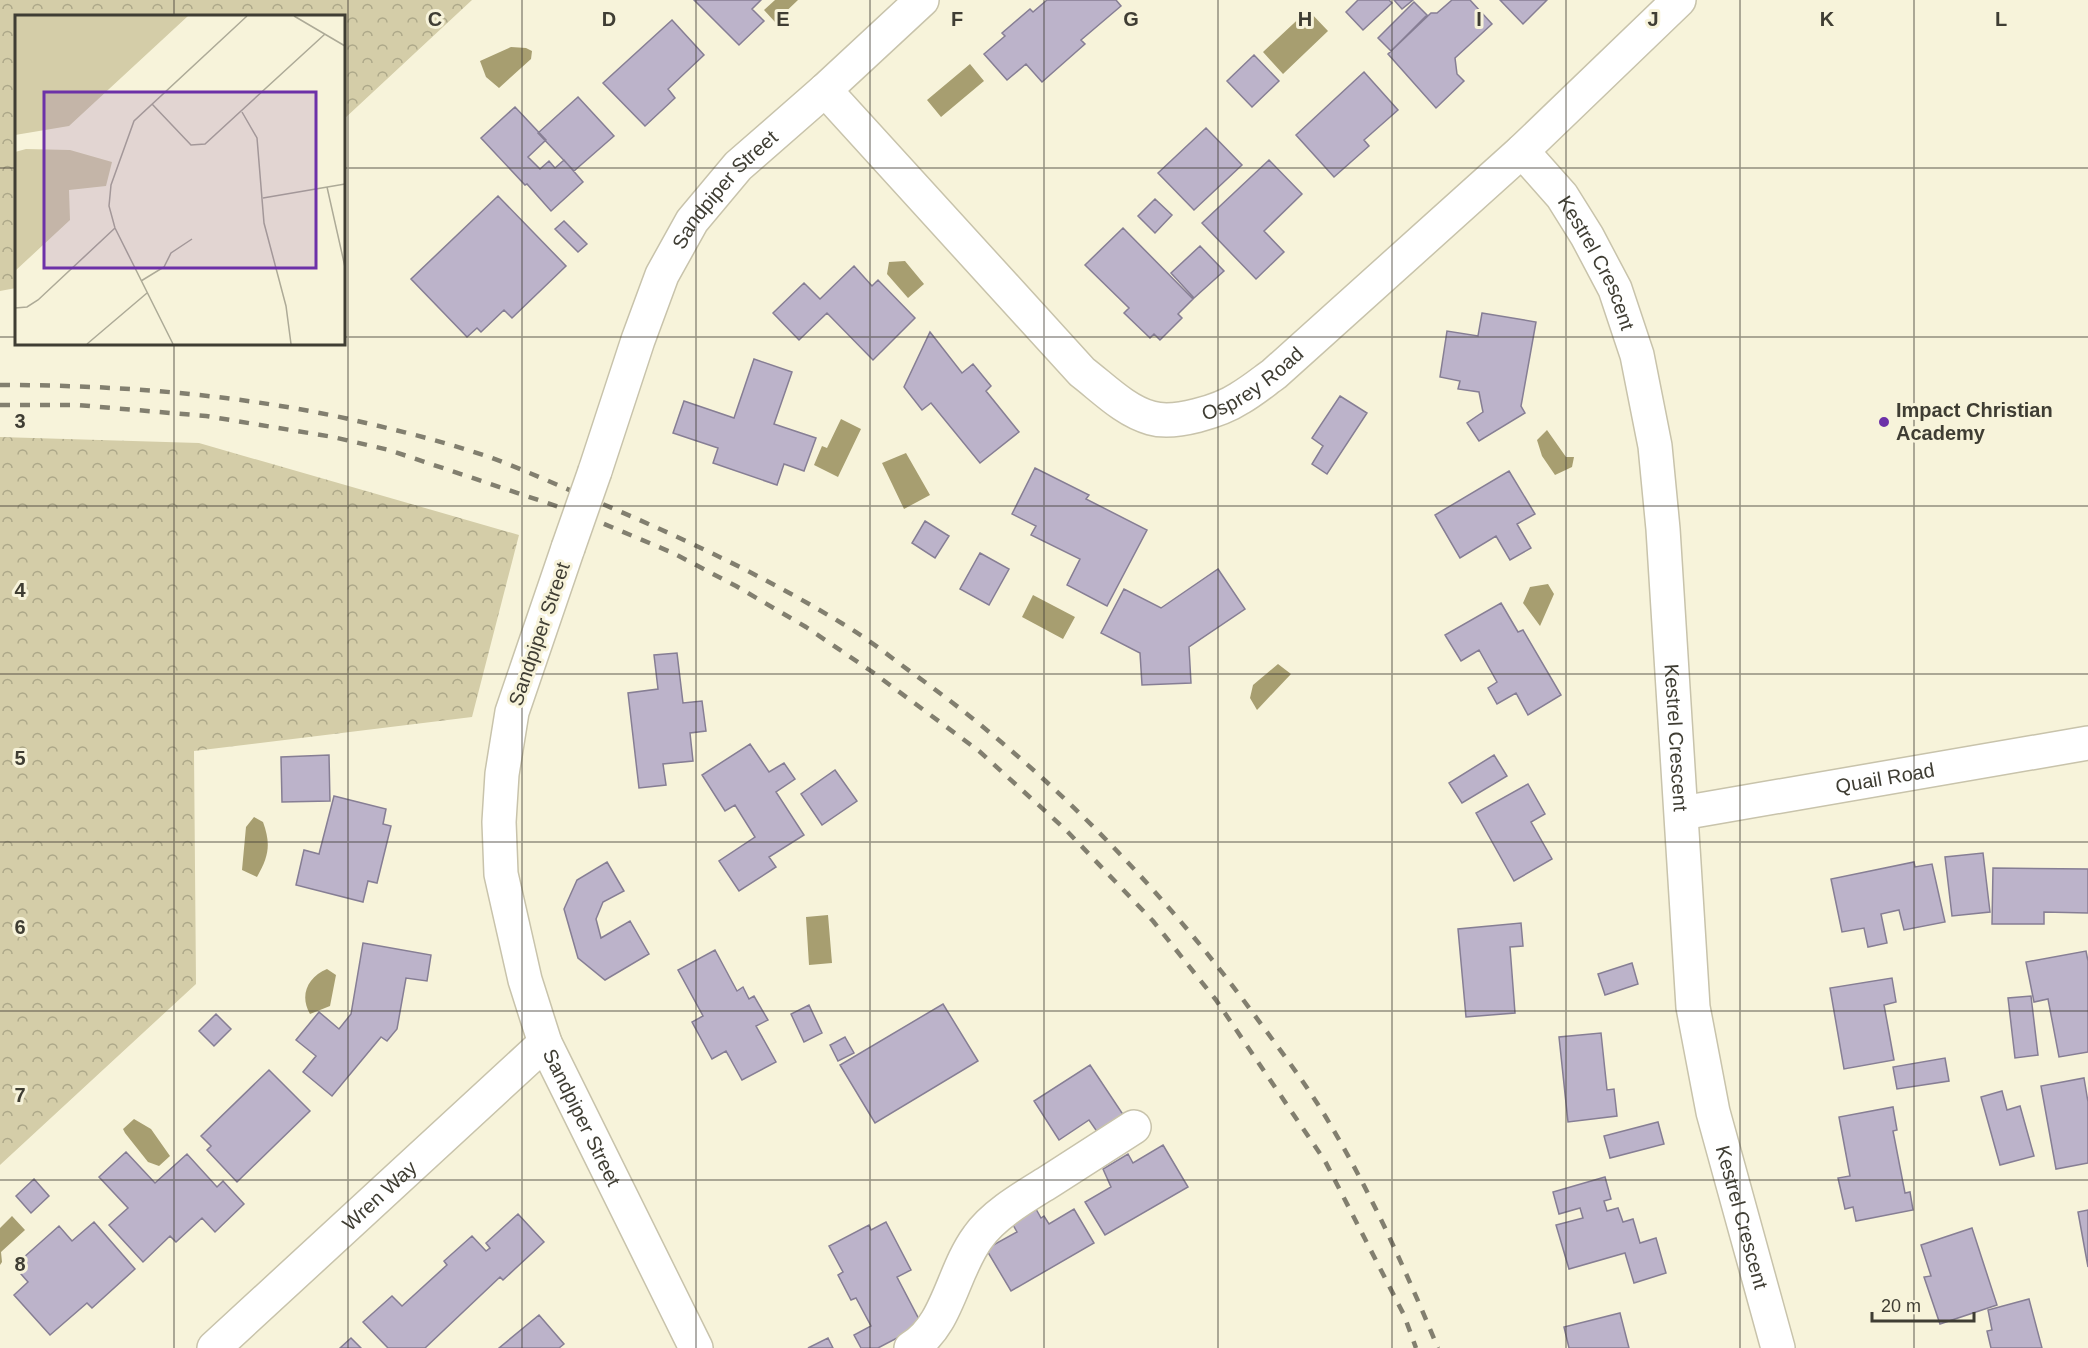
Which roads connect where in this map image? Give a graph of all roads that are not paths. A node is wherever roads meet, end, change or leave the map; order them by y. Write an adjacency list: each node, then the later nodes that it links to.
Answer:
1 (922, 0): 3 (street, Sandpiper Street)
2 (1679, 0): 4 (street, Osprey Road)
3 (825, 90): 4 (street, Osprey Road); 7 (street, Sandpiper Street, bridge)
4 (1522, 151): 6 (street, Kestrel Crescent)
5 (2088, 743): 6 (street, Quail Road)
6 (1682, 813): 12 (street, Kestrel Crescent)
7 (545, 1043): 9 (street, Wren Way); 10 (street, Sandpiper Street)
8 (1134, 1127): 11 (street)
9 (214, 1348)
10 (696, 1348)
11 (911, 1348)
12 (1778, 1348)

